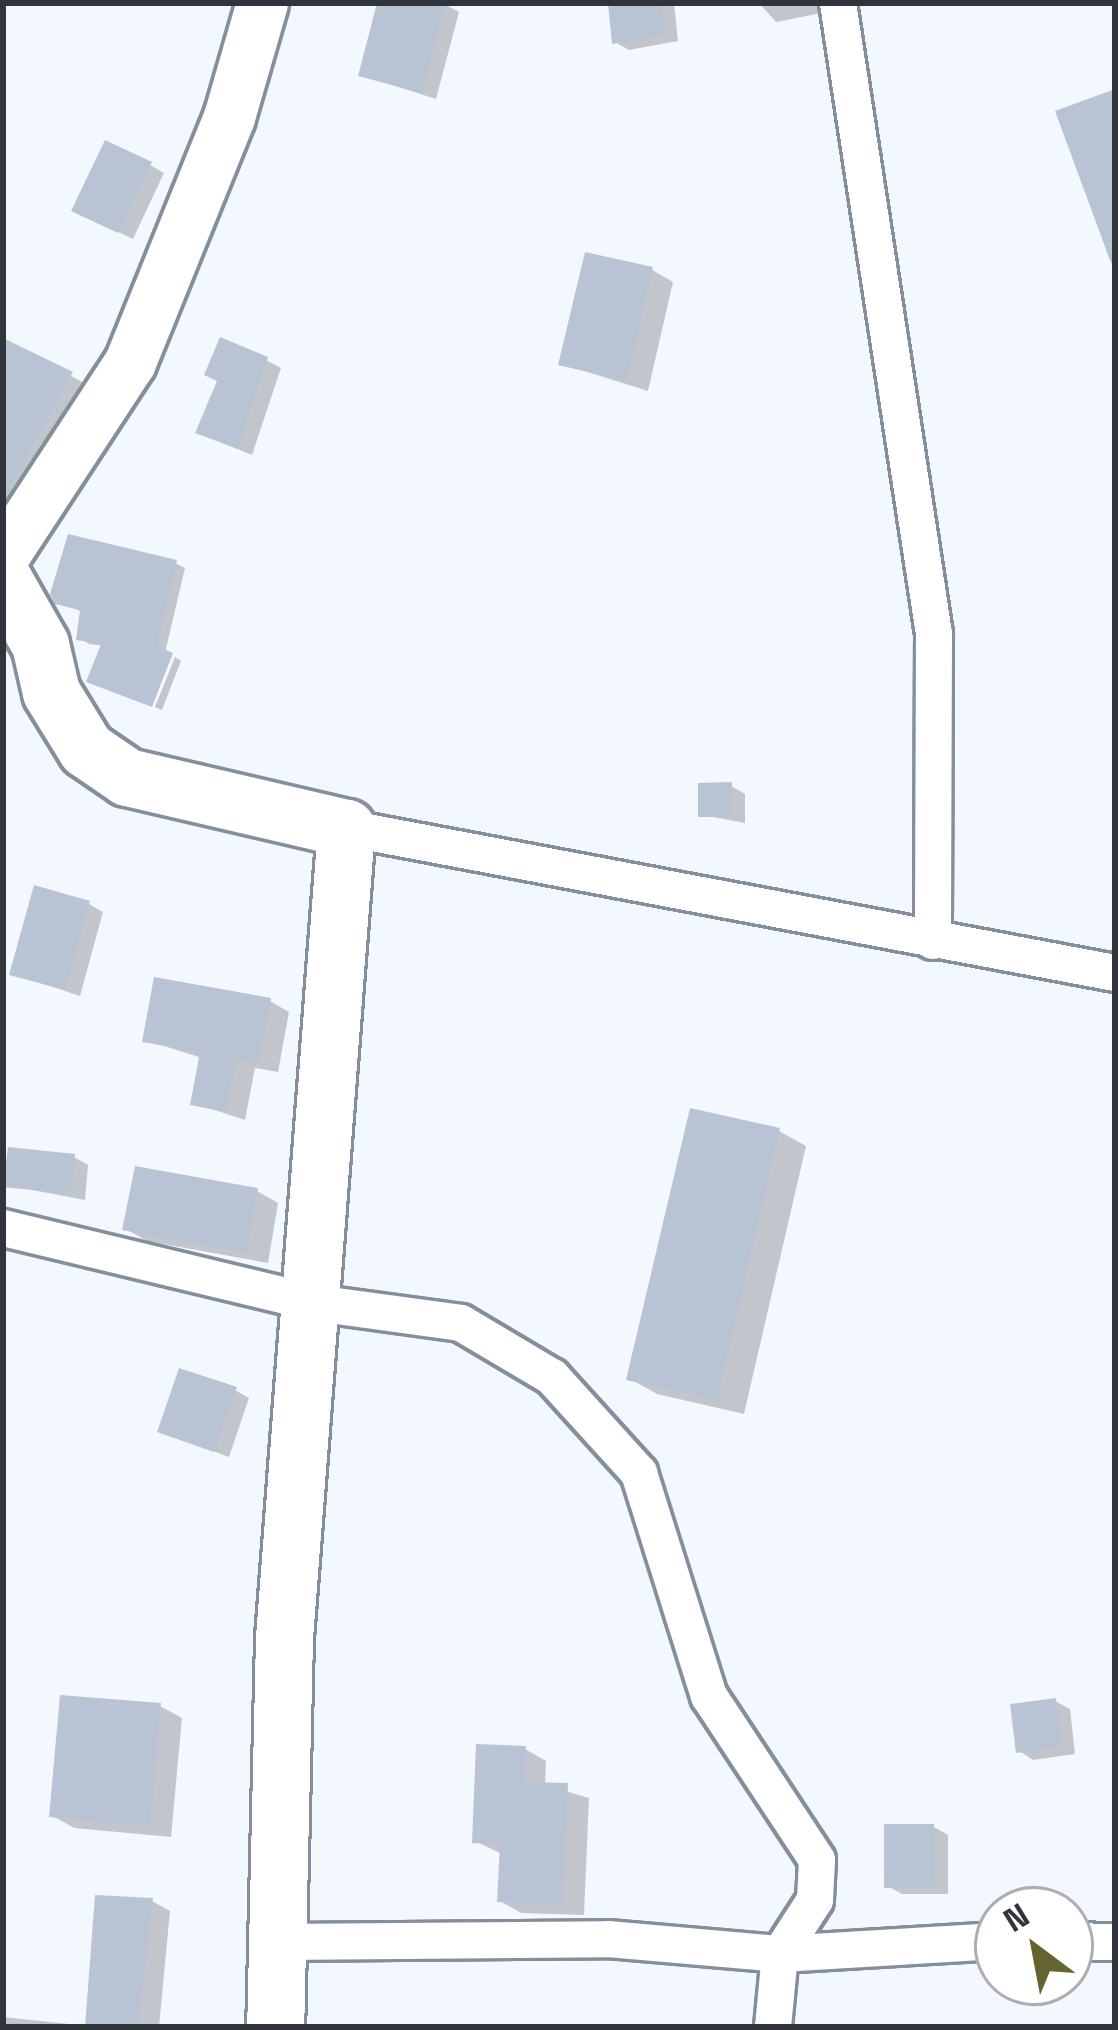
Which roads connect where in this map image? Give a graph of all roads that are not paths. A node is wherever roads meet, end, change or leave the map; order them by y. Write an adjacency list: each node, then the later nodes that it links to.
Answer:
1 (262, 3): 3 (main road)
2 (838, 3): 6 (street)
3 (3, 556)
4 (3, 579): 5 (main road)
5 (346, 828): 6 (street); 9 (main road)
6 (932, 940): 7 (street)
7 (1115, 973)
8 (3, 1228): 9 (street)
9 (315, 1303): 10 (main road); 12 (street)
10 (280, 1942): 12 (street); 13 (main road)
11 (974, 1942): 12 (street)
12 (780, 1954): 14 (street)
13 (275, 2027)
14 (773, 2027)

